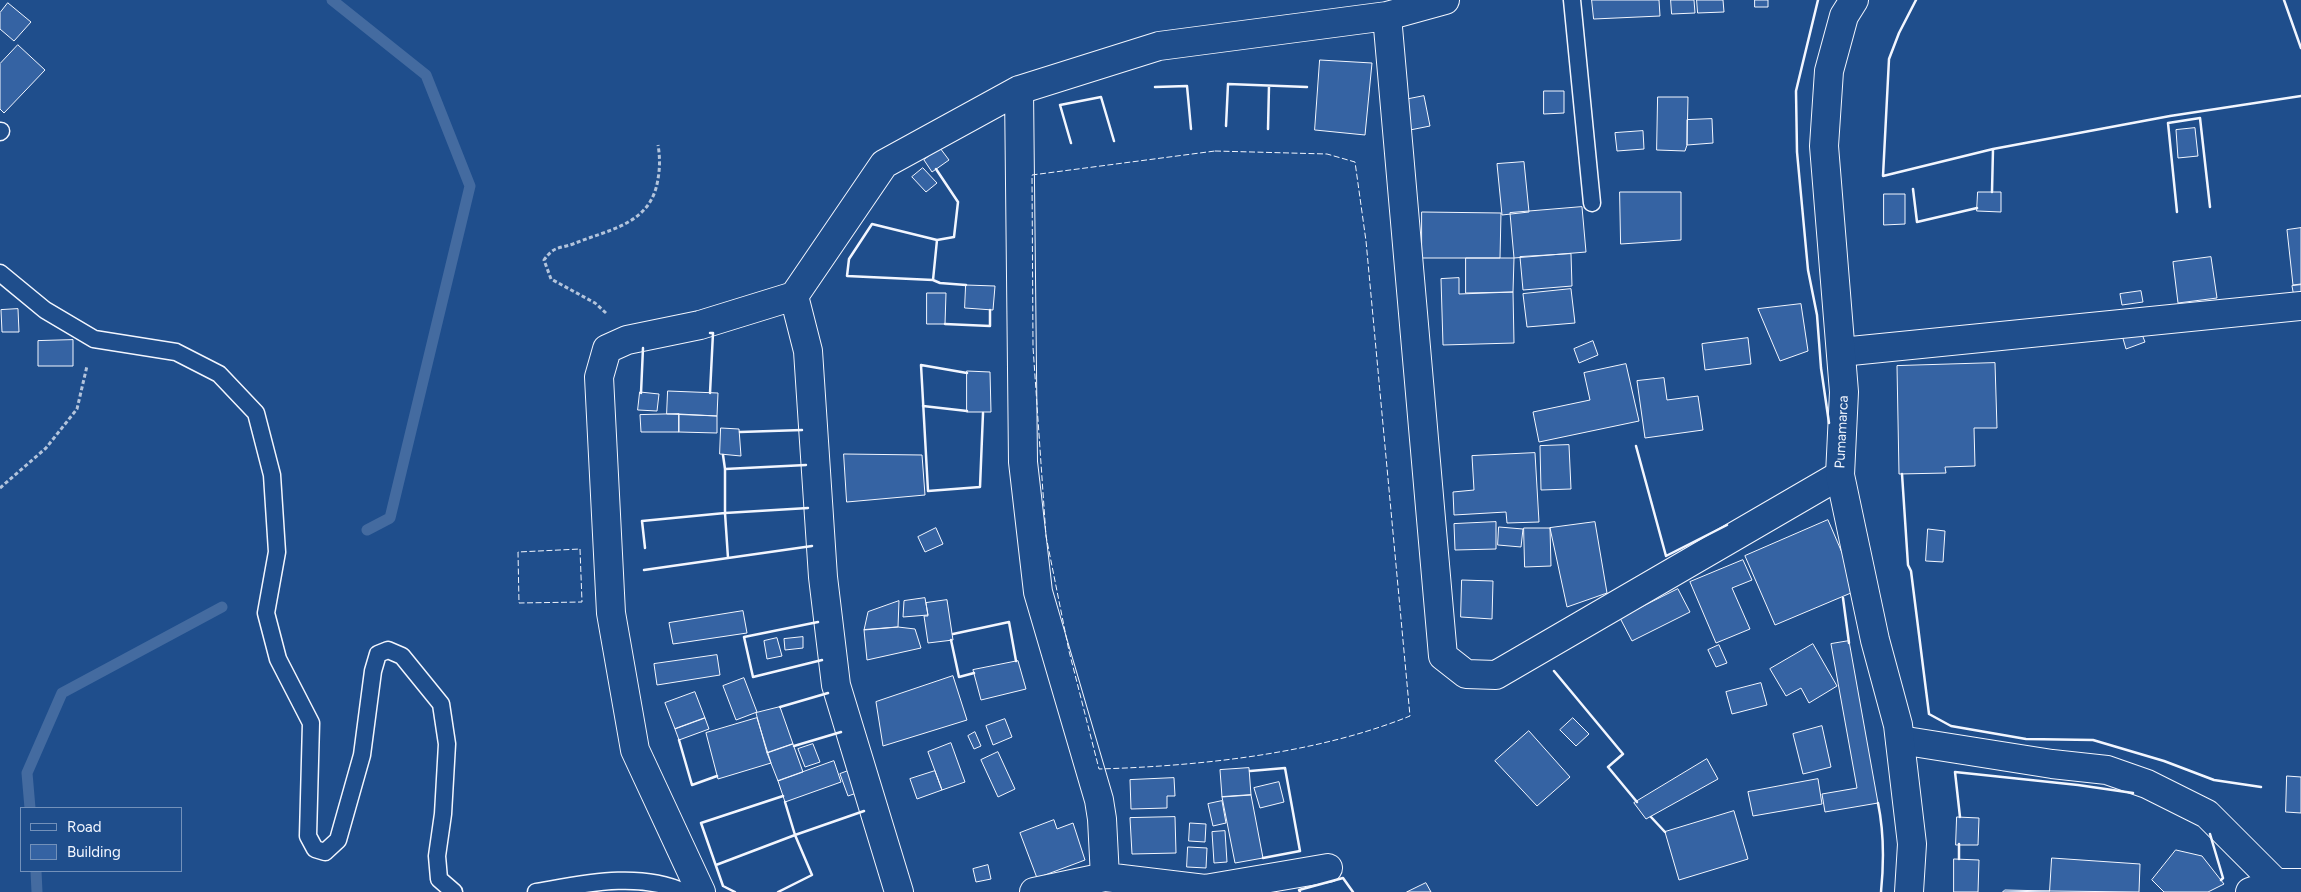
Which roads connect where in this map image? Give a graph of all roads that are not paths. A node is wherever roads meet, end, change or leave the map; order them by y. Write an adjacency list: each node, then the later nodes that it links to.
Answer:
1 (1445, 0): 4 (street)
2 (1572, 0): 6 (lane)
3 (1854, 0): 10 (street, Pumamarca)
4 (1386, 16): 5 (street); 11 (street)
5 (1019, 90): 8 (street); 14 (street)
6 (1592, 203)
7 (0, 273): 16 (lane)
8 (794, 296): 19 (street); 20 (street)
9 (2301, 306): 10 (street)
10 (1841, 352): 11 (street, Pumamarca)
11 (1840, 475): 12 (street, Pumamarca)
12 (1900, 740): 15 (street); 22 (street, Pumamarca)
13 (1328, 868): 14 (street)
14 (1105, 877): 21 (street)
15 (2288, 883): 23 (street)
16 (454, 892)
17 (536, 892): 18 (lane)
18 (684, 892)
19 (701, 892)
20 (899, 892)
21 (1034, 892)
22 (1909, 892)
23 (2250, 892)

